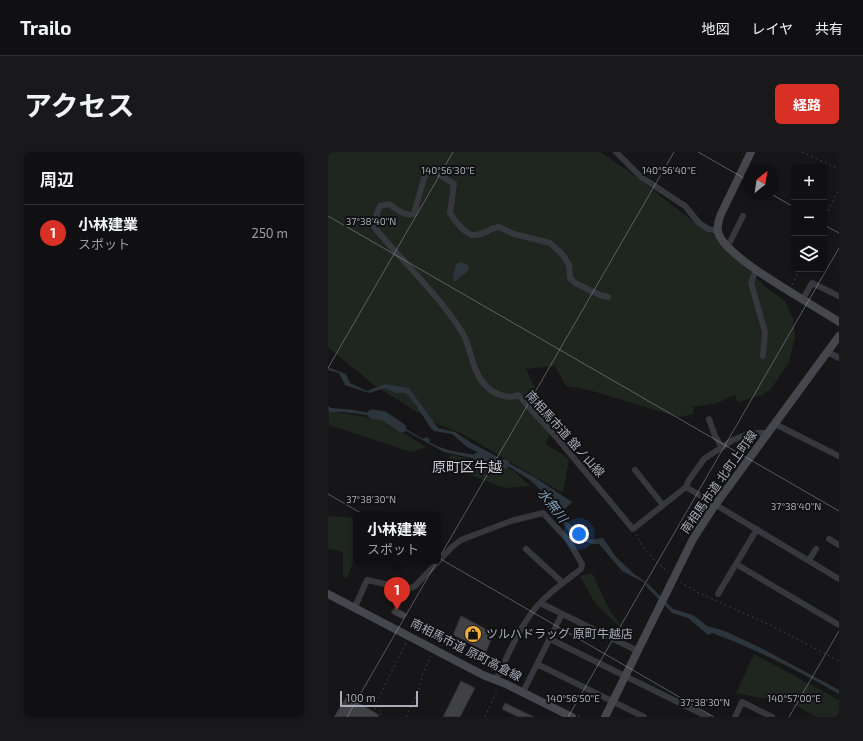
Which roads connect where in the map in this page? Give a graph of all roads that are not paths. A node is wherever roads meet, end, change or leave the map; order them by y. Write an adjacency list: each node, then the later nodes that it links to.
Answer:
1 (616, 152): 4 (street)
2 (751, 152): 4 (street)
3 (743, 216): 5 (street)
4 (718, 231): 5 (street)
5 (728, 246): 6 (street)
6 (756, 270): 9 (street); 13 (street)
7 (839, 296): 9 (street)
8 (608, 297): 23 (street, 南相馬市道 舘ノ山線)
9 (803, 299): 10 (street)
10 (839, 322)
11 (839, 336): 12 (street, 南相馬市道 北町上町線)
12 (828, 352): 14 (street); 16 (street, 南相馬市道 北町上町線)
13 (763, 356)
14 (839, 358)
15 (709, 419): 18 (street)
16 (775, 424): 17 (street, 南相馬市道 北町上町線); 19 (street)
17 (768, 434): 18 (street); 22 (street, 南相馬市道 北町上町線)
18 (722, 447): 21 (street)
19 (839, 456)
20 (635, 470): 23 (street)
21 (686, 487): 22 (street); 23 (street)
22 (716, 504): 24 (street); 42 (street, 南相馬市道 北町上町線)
23 (663, 506)
24 (757, 529): 30 (street); 32 (street)
25 (829, 539): 26 (street)
26 (839, 545)
27 (526, 549): 34 (street)
28 (816, 549): 30 (street)
29 (441, 558): 34 (street)
30 (809, 560): 33 (street)
31 (435, 564): 38 (street)
32 (736, 564): 36 (street); 40 (street)
33 (839, 579)
34 (563, 583): 37 (street)
35 (328, 594): 38 (street, 南相馬市道 原町高倉線)
36 (718, 594)
37 (540, 603): 39 (street); 45 (street)
38 (355, 607): 45 (street, 南相馬市道 原町高倉線)
39 (562, 614): 41 (street); 42 (street)
40 (839, 626)
41 (550, 639): 43 (street); 44 (street)
42 (638, 649): 44 (street, 南相馬市道 北町上町線)
43 (537, 664): 46 (street); 47 (street)
44 (625, 676): 47 (street, 南相馬市道 北町上町線); 53 (street)
45 (498, 682): 46 (street, 南相馬市道 原町高倉線)
46 (523, 692): 48 (street, 南相馬市道 原町高倉線)
47 (613, 702): 51 (street, 南相馬市道 北町上町線); 52 (street)
48 (557, 714): 50 (street, 南相馬市道 原町高倉線)
49 (770, 716): 54 (street)
50 (572, 717)
51 (605, 717)
52 (644, 717)
53 (708, 717)
54 (735, 717)

